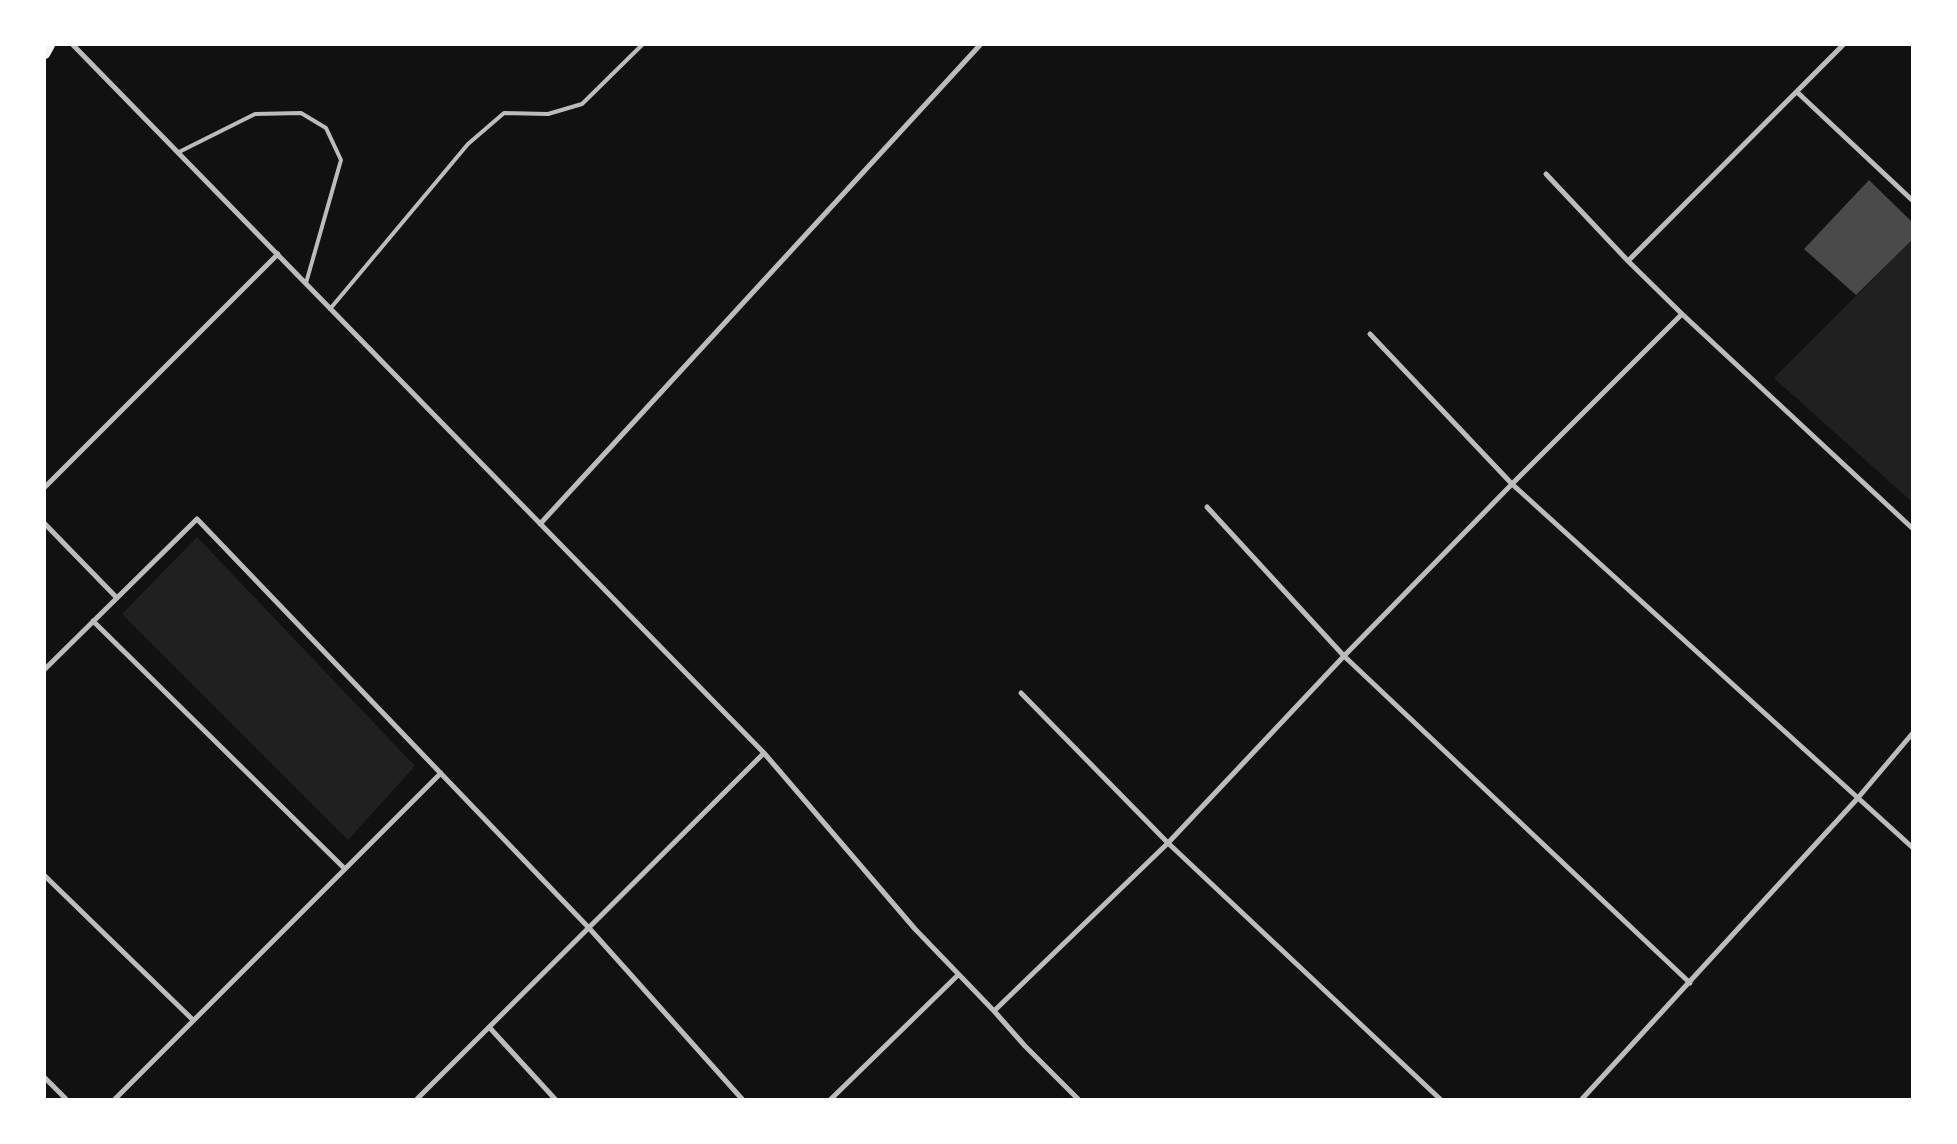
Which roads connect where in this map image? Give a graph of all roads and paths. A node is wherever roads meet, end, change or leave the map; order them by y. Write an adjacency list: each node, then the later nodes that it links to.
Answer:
1 (50, 45): 6 (main road)
2 (73, 45): 8 (street)
3 (642, 45): 14 (lane)
4 (980, 45): 21 (street)
5 (1843, 45): 7 (street)
6 (45, 54)
7 (1796, 92): 10 (street); 12 (street)
8 (179, 152): 11 (street); 13 (lane)
9 (1546, 174): 12 (street)
10 (1912, 200)
11 (278, 254): 13 (street); 18 (street)
12 (1628, 261): 15 (street)
13 (306, 283): 14 (street)
14 (330, 309): 21 (street)
15 (1682, 314): 17 (street); 22 (street)
16 (1370, 334): 17 (street)
17 (1512, 484): 25 (street); 31 (street)
18 (45, 487)
19 (1207, 507): 25 (street)
20 (45, 524): 23 (street)
21 (540, 524): 29 (street)
22 (1912, 528)
23 (117, 598): 24 (street); 30 (street)
24 (93, 621): 26 (street); 34 (street)
25 (1344, 656): 32 (street); 38 (street)
26 (45, 668)
27 (1021, 693): 32 (street)
28 (1912, 734): 31 (street)
29 (764, 753): 36 (street); 37 (street)
30 (441, 773): 34 (street); 36 (street)
31 (1857, 799): 33 (street); 38 (street)
32 (1168, 843): 39 (street); 50 (street)
33 (1912, 847)
34 (345, 869): 40 (street)
35 (45, 876): 40 (street)
36 (589, 928): 41 (street); 47 (street)
37 (958, 975): 39 (street); 48 (street)
38 (1690, 983): 51 (street)
39 (994, 1011): 49 (street)
40 (194, 1020): 44 (street)
41 (489, 1027): 45 (street); 46 (street)
42 (45, 1078): 43 (street)
43 (66, 1099)
44 (115, 1099)
45 (417, 1099)
46 (555, 1099)
47 (742, 1099)
48 (831, 1099)
49 (1078, 1099)
50 (1440, 1099)
51 (1582, 1099)

